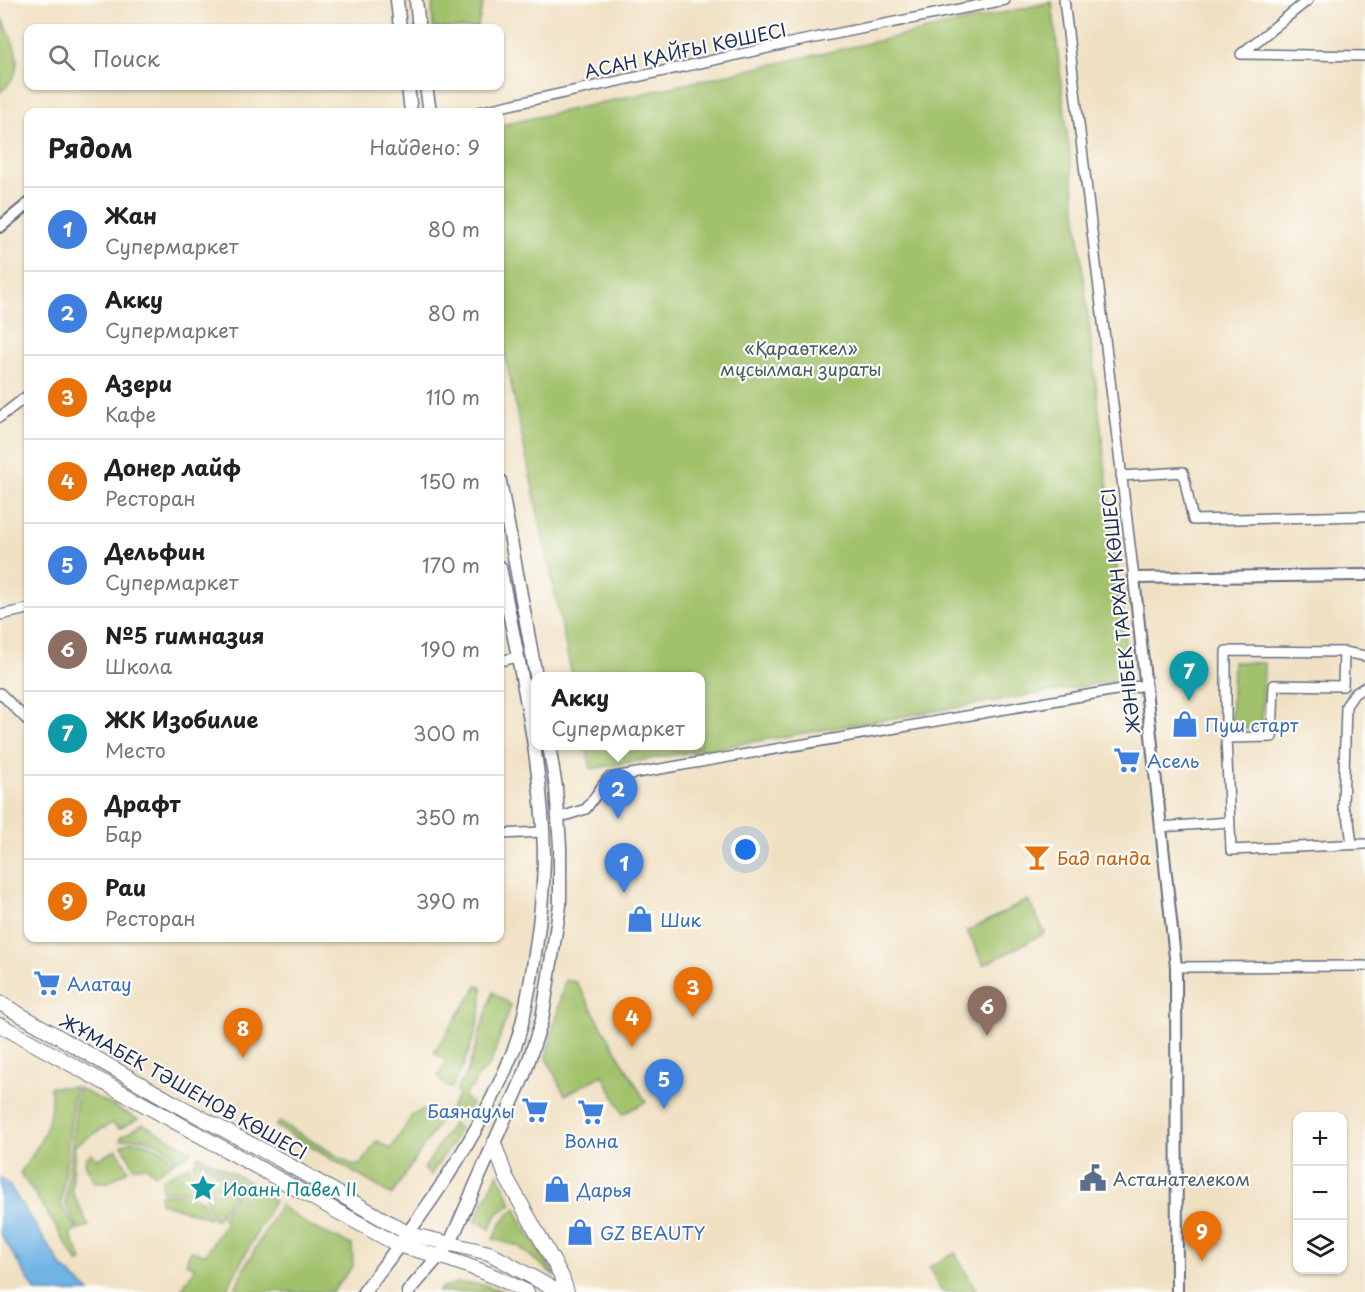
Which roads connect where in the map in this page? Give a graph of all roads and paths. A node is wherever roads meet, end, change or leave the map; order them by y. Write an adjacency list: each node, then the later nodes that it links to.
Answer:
1 (397, 0): 6 (main road)
2 (1005, 0): 13 (street, АСАН ҚАЙҒЫ КӨШЕСІ)
3 (1064, 0): 18 (street, ЖӘНІБЕК ТАРХАН КӨШЕСІ)
4 (1308, 0): 8 (street)
5 (417, 3): 7 (main road)
6 (400, 24)
7 (419, 24)
8 (1365, 56)
9 (408, 90): 11 (main road)
10 (427, 90): 12 (main road)
11 (411, 108)
12 (429, 108)
13 (496, 108)
14 (24, 207): 15 (street)
15 (0, 227)
16 (24, 398): 17 (street)
17 (0, 417)
18 (1121, 476): 20 (street); 22 (street, ЖӘНІБЕК ТАРХАН КӨШЕСІ)
19 (504, 503): 30 (main road)
20 (1365, 516)
21 (1365, 575): 22 (street)
22 (1134, 578): 31 (street, ЖӘНІБЕК ТАРХАН КӨШЕСІ)
23 (504, 588): 28 (main road)
24 (24, 610): 25 (street)
25 (0, 615)
26 (1344, 652): 27 (street); 36 (street); 36 (street)
27 (1365, 656)
28 (517, 657): 29 (street); 35 (main road)
29 (504, 660)
30 (535, 672)
31 (1145, 685): 39 (street); 41 (street, ЖӘНІБЕК ТАРХАН КӨШЕСІ)
32 (1365, 687): 44 (street)
33 (0, 693): 34 (street)
34 (24, 717)
35 (531, 732)
36 (1226, 738): 40 (street)
37 (534, 750): 42 (main road)
38 (550, 750): 39 (main road)
39 (558, 818): 50 (main road)
40 (1230, 822): 41 (street); 44 (street)
41 (1160, 827): 47 (street, ЖӘНІБЕК ТАРХАН КӨШЕСІ)
42 (542, 832): 43 (street); 51 (main road)
43 (504, 834)
44 (1352, 844): 45 (street)
45 (1365, 844)
46 (1365, 966): 47 (street)
47 (1176, 967): 60 (street, ЖӘНІБЕК ТАРХАН КӨШЕСІ)
48 (0, 1003): 51 (main road, ЖҰМАБЕК ТӘШЕНОВ КӨШЕСІ)
49 (0, 1025): 53 (main road, ЖҰМАБЕК ТӘШЕНОВ КӨШЕСІ)
50 (494, 1143): 52 (main road); 59 (main road)
51 (409, 1234): 52 (main road, ЖҰМАБЕК ТӘШЕНОВ КӨШЕСІ); 53 (main road)
52 (450, 1243): 54 (main road); 58 (main road, ЖҰМАБЕК ТӘШЕНОВ КӨШЕСІ)
53 (400, 1246): 54 (main road, ЖҰМАБЕК ТӘШЕНОВ КӨШЕСІ); 55 (main road)
54 (440, 1255): 56 (main road); 57 (main road, ЖҰМАБЕК ТӘШЕНОВ КӨШЕСІ)
55 (364, 1292)
56 (408, 1292)
57 (527, 1292)
58 (559, 1292)
59 (567, 1292)
60 (1177, 1292)

